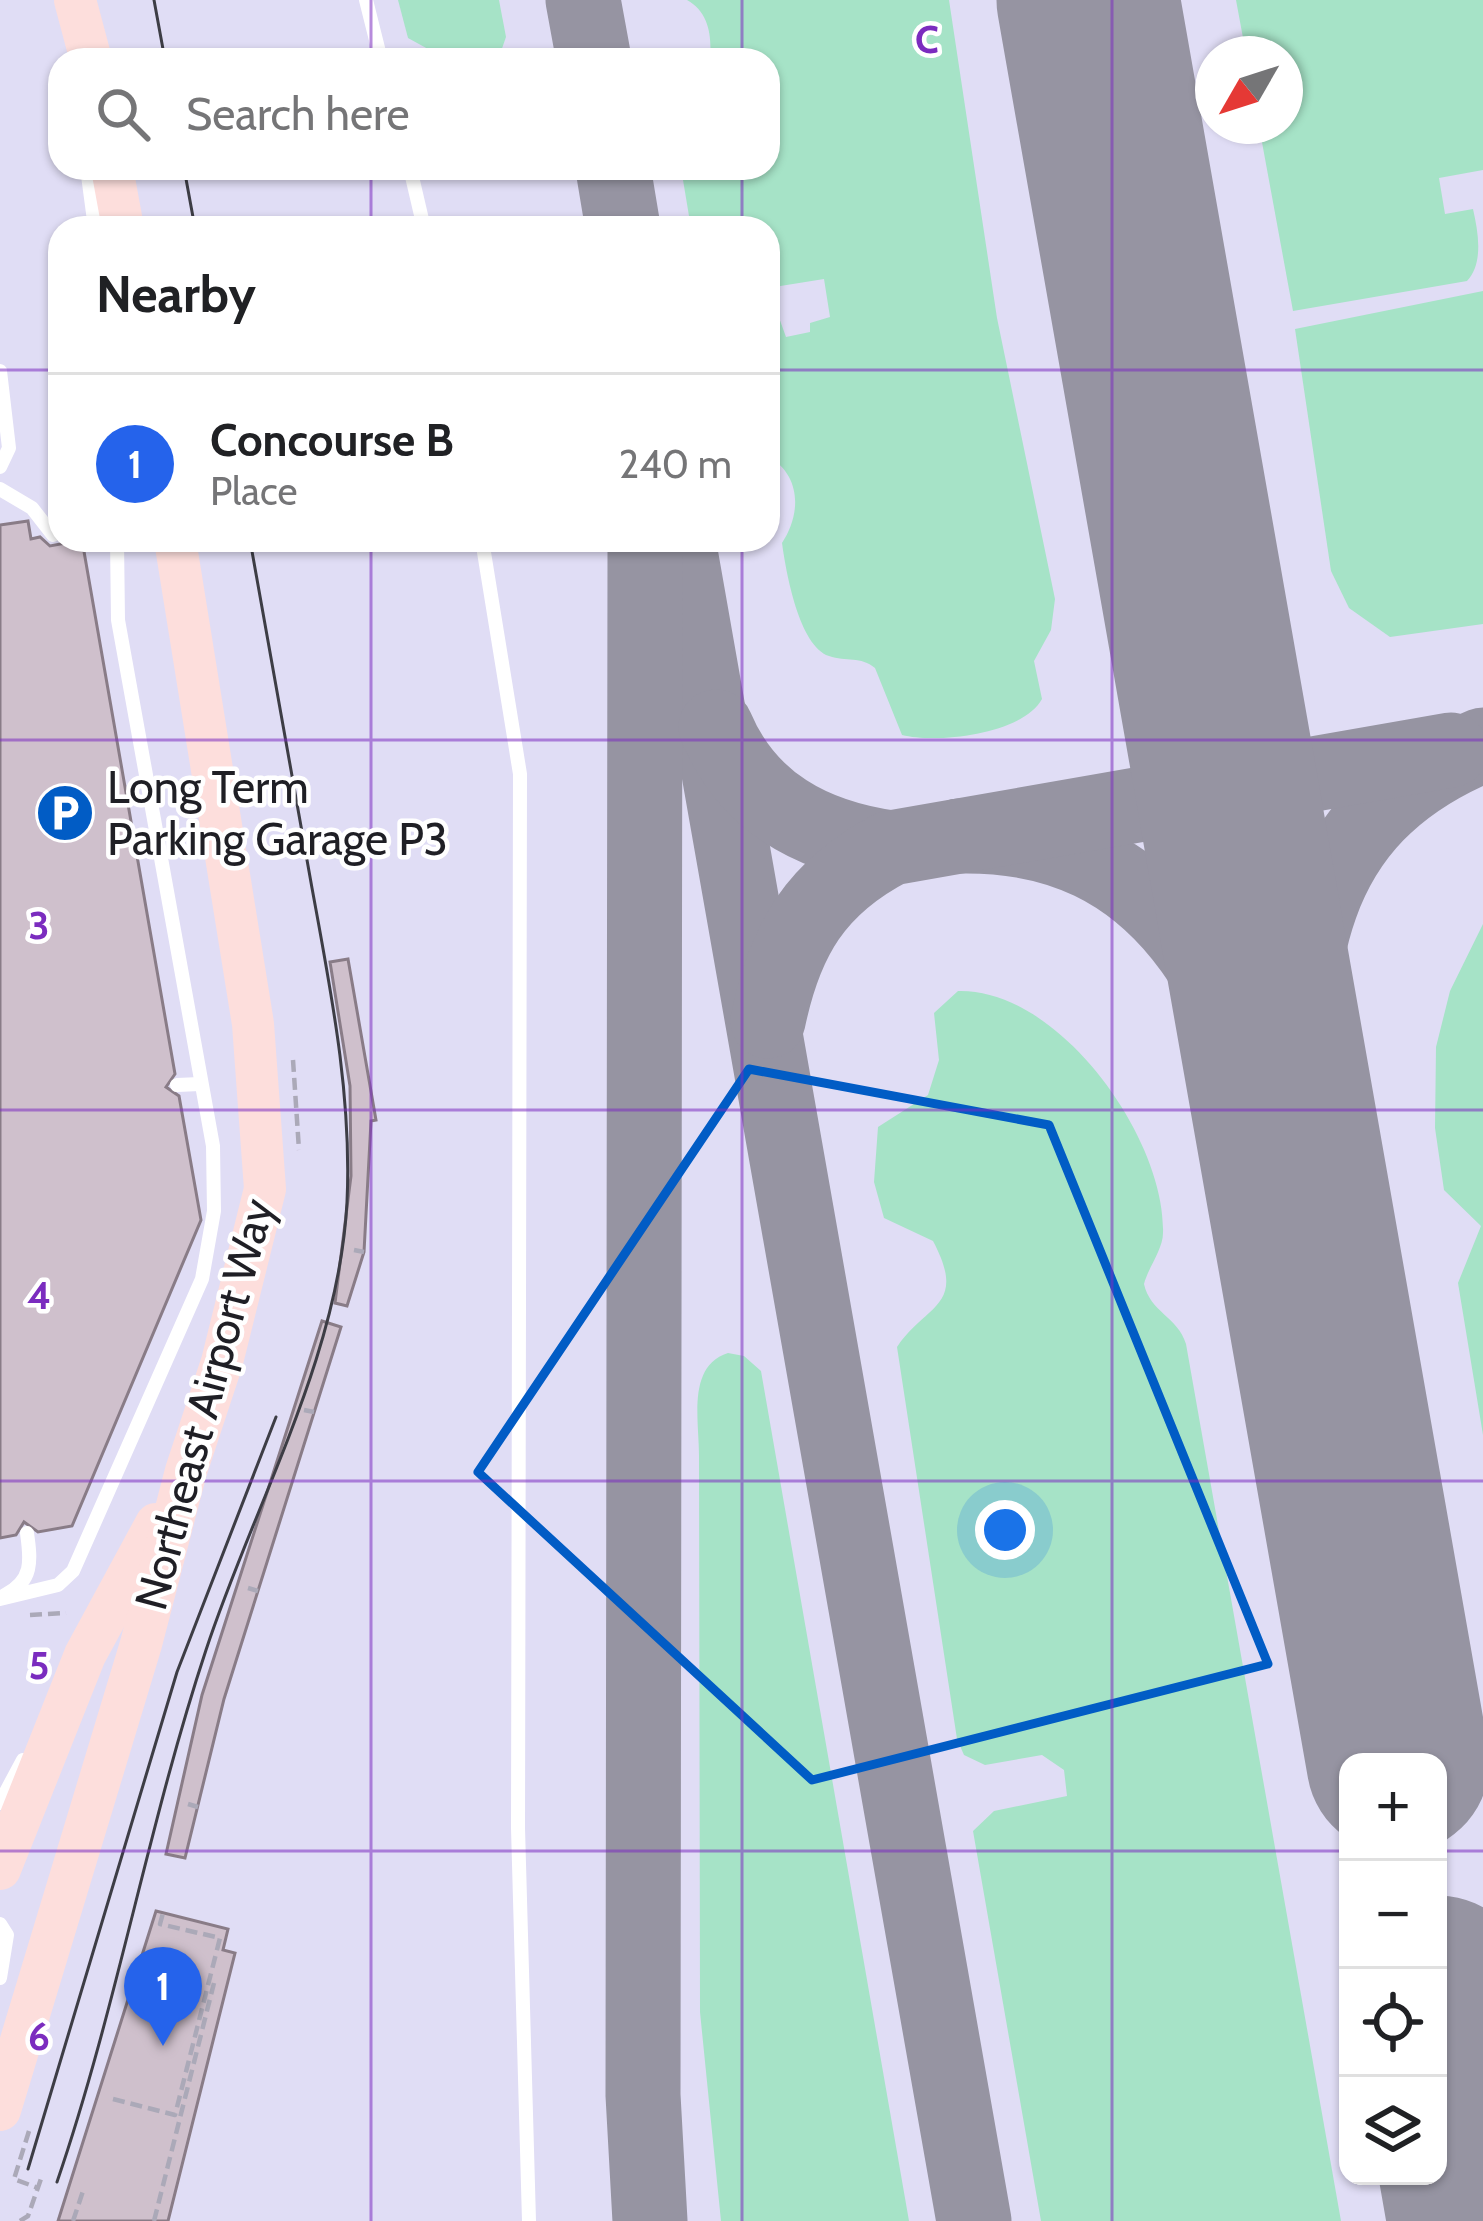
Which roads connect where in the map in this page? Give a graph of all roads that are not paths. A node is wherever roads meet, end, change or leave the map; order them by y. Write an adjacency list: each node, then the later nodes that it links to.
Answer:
1 (71, 0): 3 (lane); 4 (main road)
2 (367, 0): 5 (lane)
3 (73, 48)
4 (87, 48)
5 (378, 48)
6 (89, 180): 9 (lane)
7 (114, 180): 10 (main road)
8 (413, 180): 11 (lane)
9 (93, 216)
10 (121, 216)
11 (421, 216)
12 (0, 371): 13 (lane)
13 (0, 466)
14 (0, 489): 15 (lane)
15 (48, 529)
16 (116, 552): 19 (lane)
17 (178, 552): 21 (main road, Northeast Airport Way)
18 (484, 552): 30 (lane)
19 (200, 1084): 20 (lane); 23 (lane)
20 (177, 1085)
21 (186, 1471): 24 (main road); 29 (main road, Northeast Airport Way)
22 (26, 1533): 23 (lane)
23 (0, 1598)
24 (85, 1655): 25 (lane); 26 (main road)
25 (0, 1803)
26 (0, 1869)
27 (0, 1924): 28 (lane)
28 (0, 1978)
29 (0, 2110)
30 (529, 2221)

